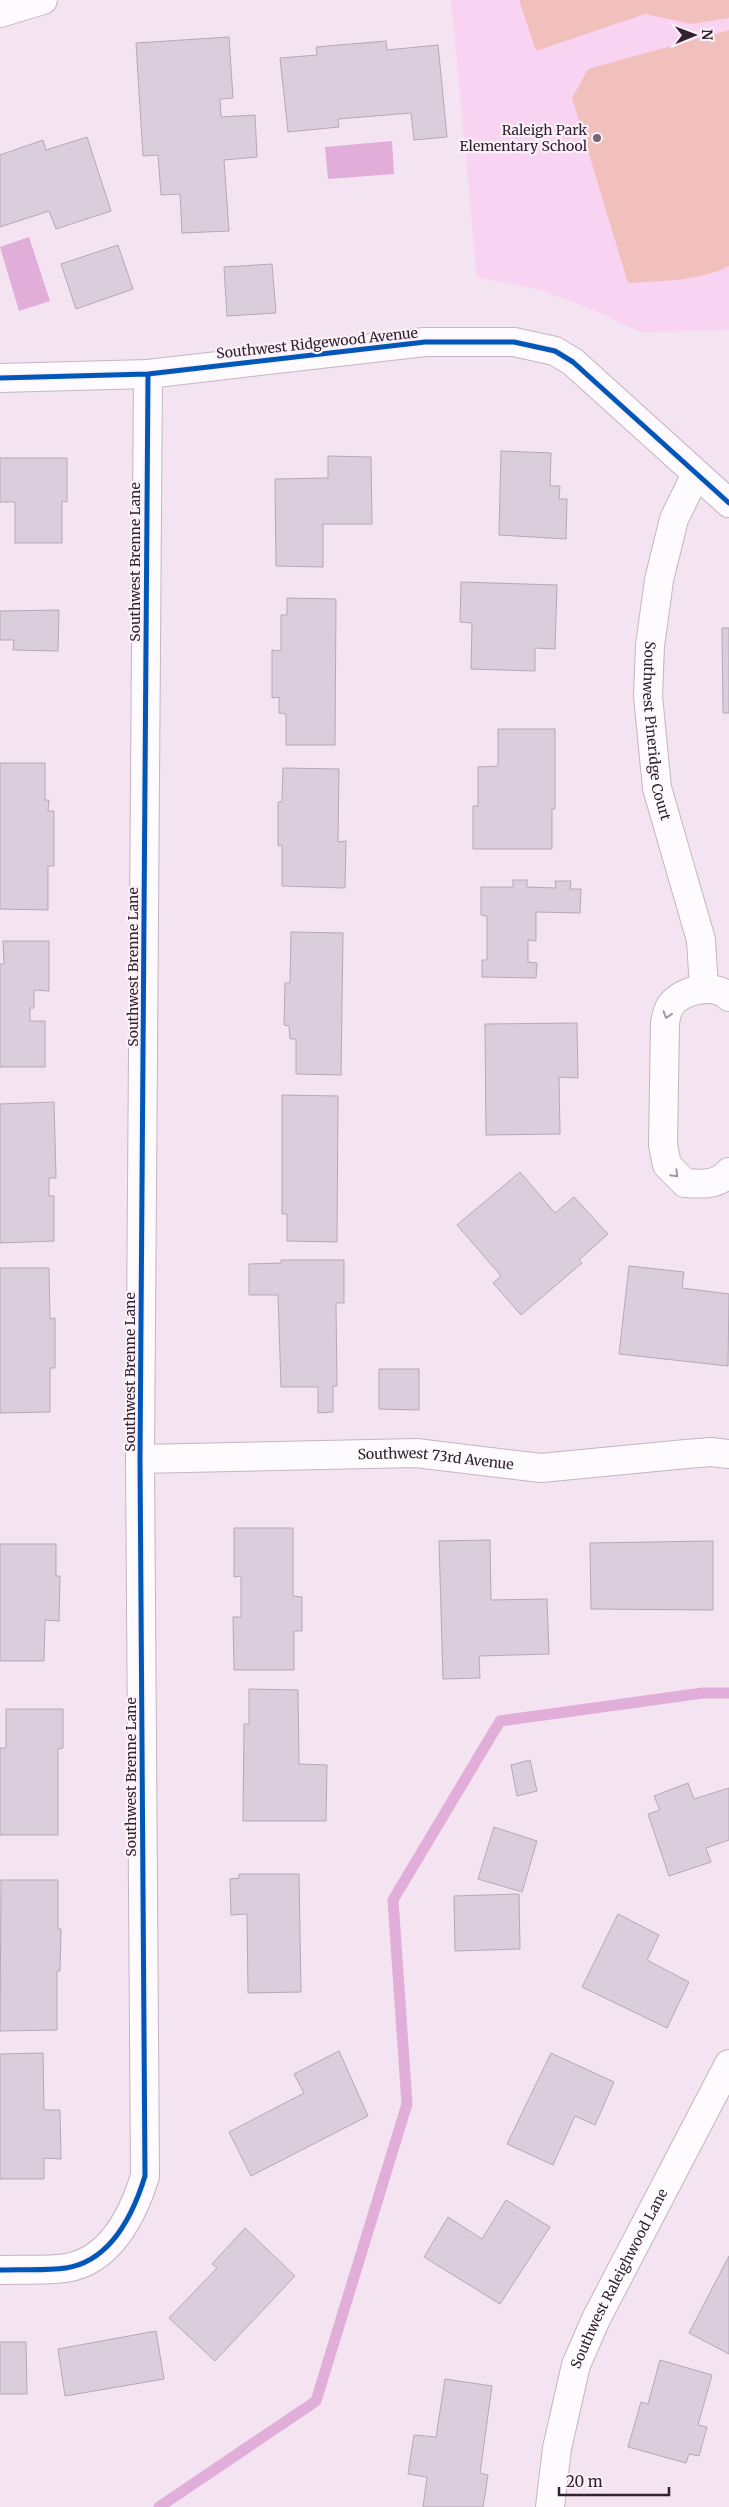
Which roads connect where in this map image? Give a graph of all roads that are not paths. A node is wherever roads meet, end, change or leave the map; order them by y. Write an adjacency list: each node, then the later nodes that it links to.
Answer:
1 (43, 0): 2 (street)
2 (0, 13)
3 (148, 374): 4 (street, Southwest Ridgewood Avenue); 5 (street, Southwest Ridgewood Avenue); 10 (street, Southwest Brenne Lane)
4 (0, 378)
5 (696, 474): 6 (street, Southwest Ridgewood Avenue); 7 (street, Southwest Pineridge Court)
6 (729, 503)
7 (716, 993): 8 (street, Southwest Pineridge Court, one-way to 8)
8 (729, 1172)
9 (729, 1454): 10 (street, Southwest 73rd Avenue)
10 (140, 1459): 12 (street, Southwest Brenne Lane)
11 (729, 2064): 13 (street, Southwest Raleighwood Lane)
12 (0, 2270)
13 (550, 2507)

